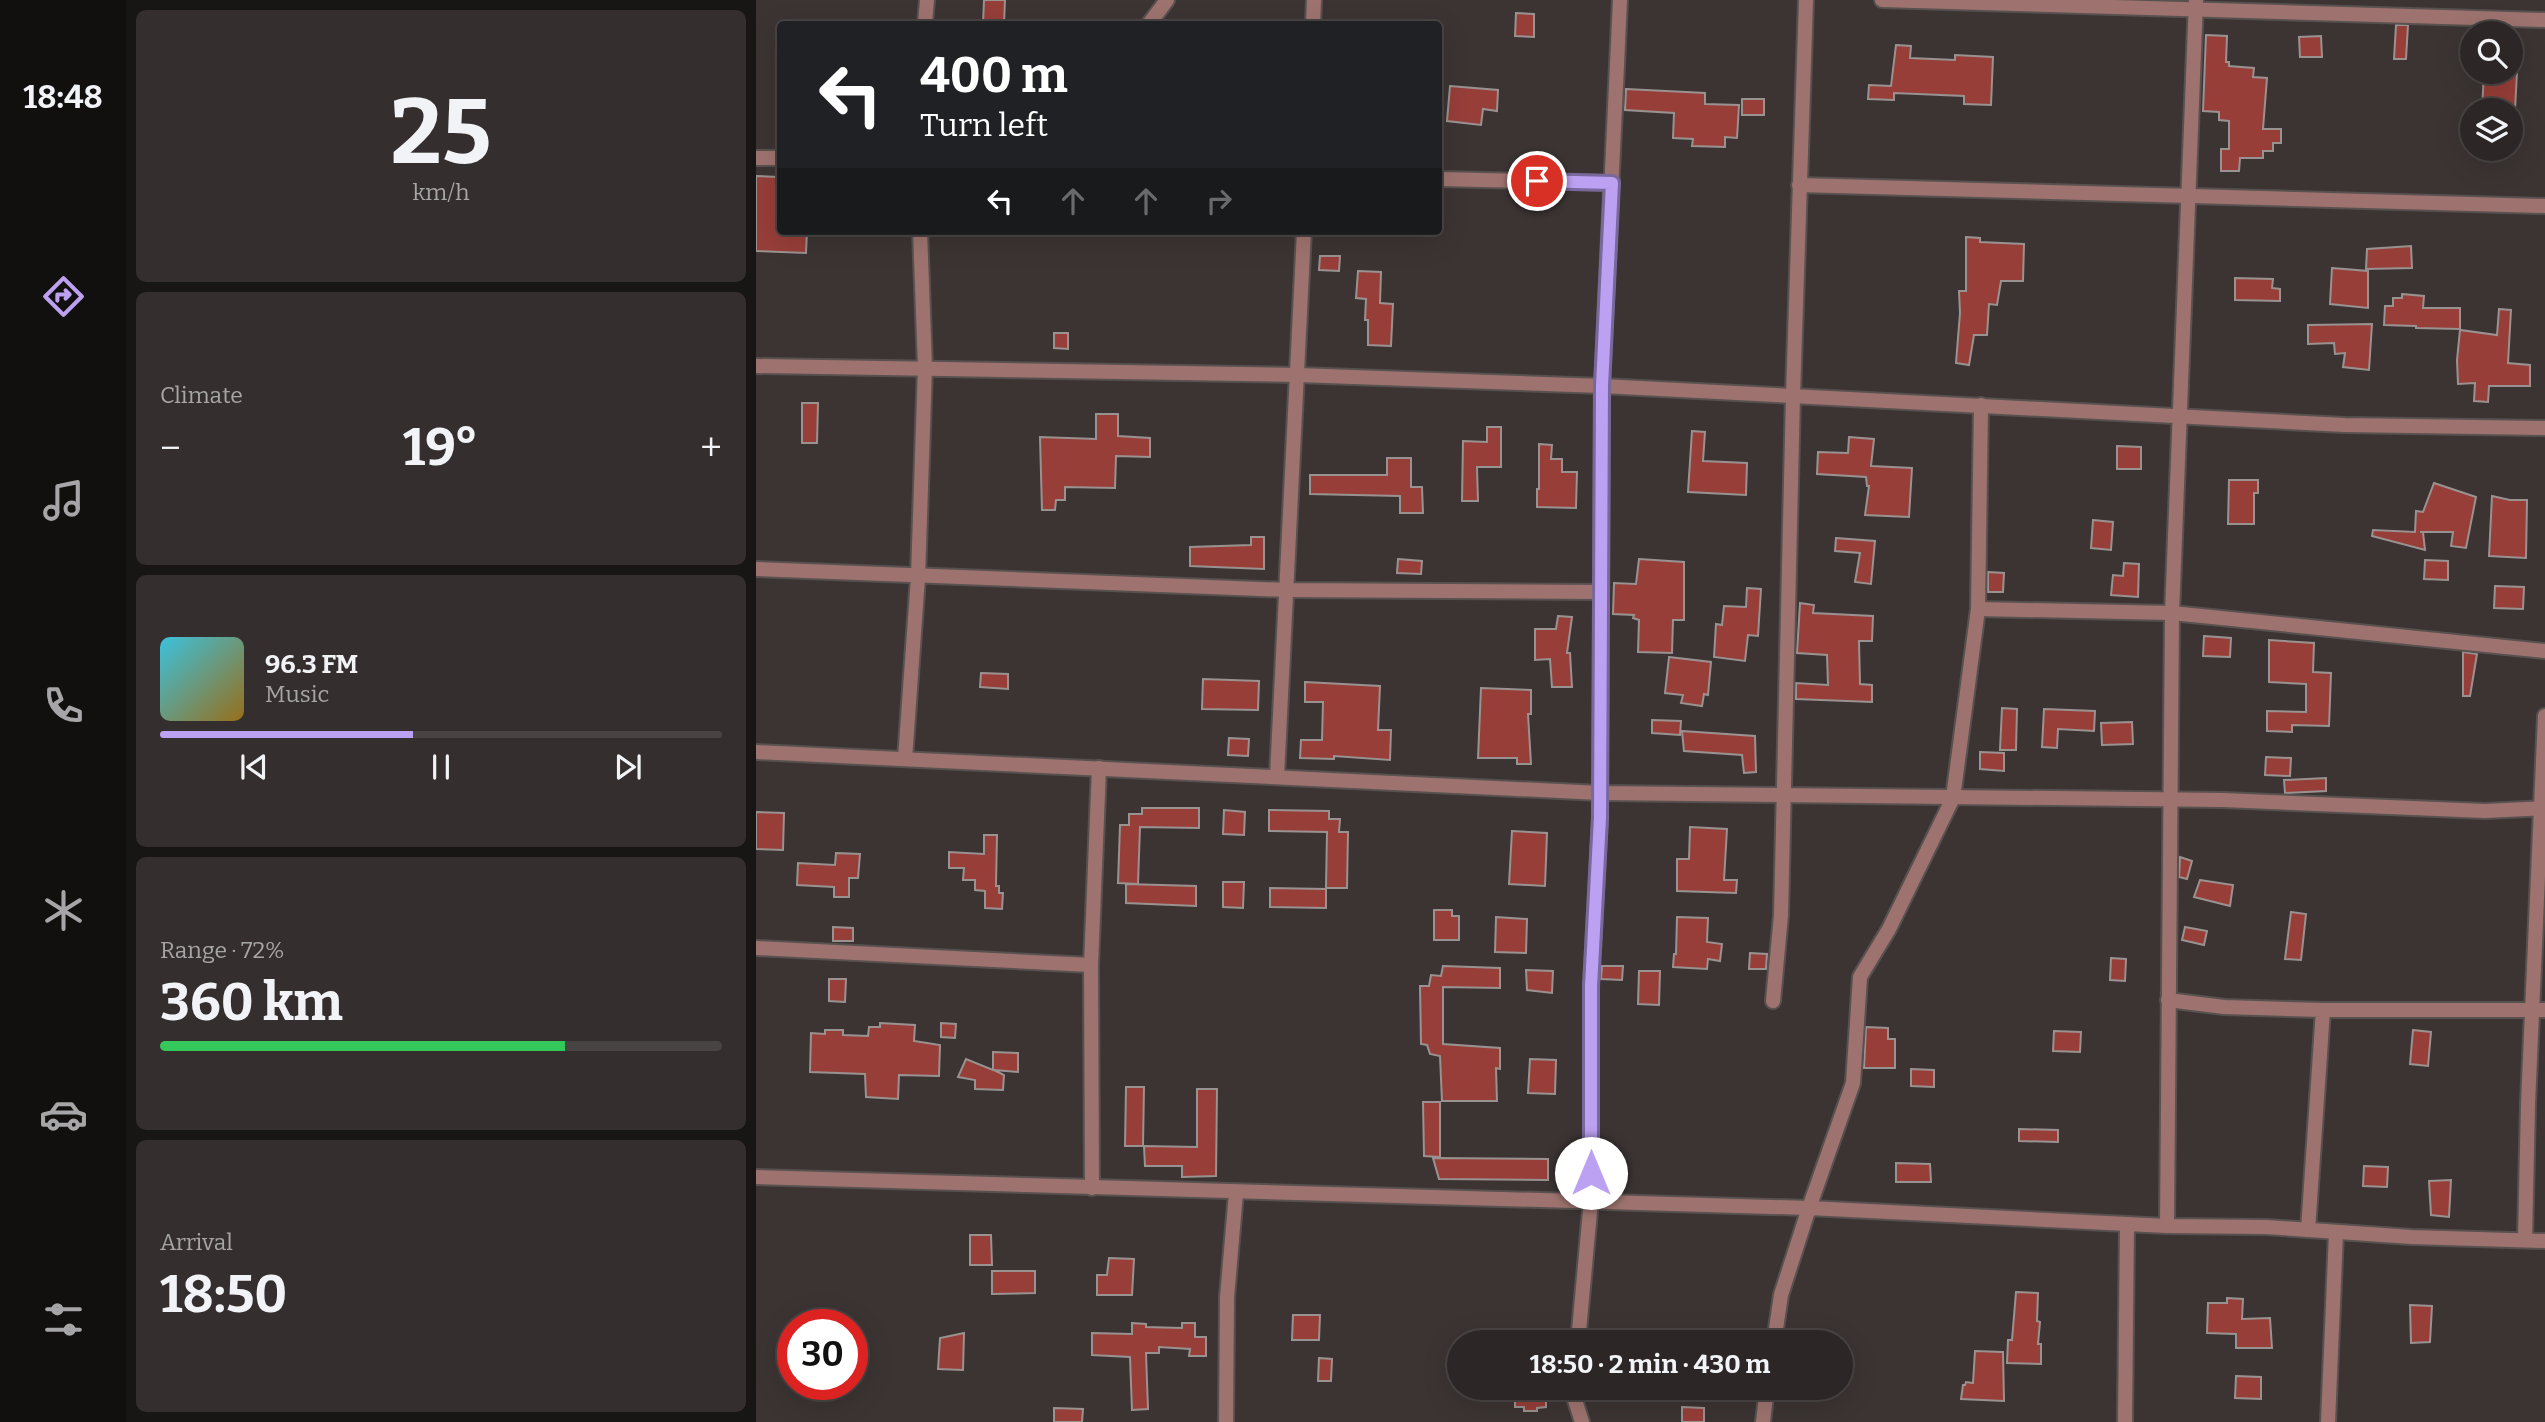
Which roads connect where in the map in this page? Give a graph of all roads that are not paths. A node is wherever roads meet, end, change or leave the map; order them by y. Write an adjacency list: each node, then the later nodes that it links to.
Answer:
1 (927, 0): 9 (street)
2 (1167, 0): 10 (street)
3 (1314, 0): 11 (street)
4 (1620, 0): 15 (street)
5 (1806, 0): 16 (street)
6 (1882, 0): 7 (street)
7 (2196, 5): 8 (street); 17 (street)
8 (2545, 20)
9 (925, 21)
10 (1151, 21)
11 (1313, 21)
12 (756, 158): 13 (street)
13 (777, 158)
14 (1442, 179): 15 (street)
15 (1612, 183): 24 (street)
16 (1799, 185): 17 (street); 25 (street)
17 (2187, 196): 18 (street); 27 (street)
18 (2545, 206)
19 (920, 235): 22 (street)
20 (1304, 235): 23 (street)
21 (756, 366): 22 (street)
22 (925, 368): 23 (street); 30 (street)
23 (1298, 375): 24 (street); 31 (street)
24 (1602, 386): 25 (street); 32 (street)
25 (1793, 395): 26 (street); 42 (street)
26 (1981, 405): 27 (street); 33 (street)
27 (2179, 417): 28 (street); 34 (street)
28 (2545, 428)
29 (756, 569): 30 (street)
30 (918, 577): 31 (street); 38 (street)
31 (1287, 590): 32 (street); 40 (street)
32 (1600, 592): 41 (street)
33 (1978, 609): 34 (street); 43 (street)
34 (2172, 613): 35 (street); 44 (street)
35 (2545, 651)
36 (2545, 716): 45 (street)
37 (756, 752): 38 (street)
38 (905, 759): 39 (street)
39 (1099, 768): 40 (street); 47 (street)
40 (1277, 776): 41 (street)
41 (1600, 793): 42 (street); 55 (street)
42 (1784, 796): 43 (street); 48 (street)
43 (1953, 798): 44 (street); 56 (street)
44 (2171, 800): 45 (street); 49 (street)
45 (2543, 808): 51 (street)
46 (756, 948): 47 (street)
47 (1091, 965): 53 (street)
48 (1773, 1000)
49 (2168, 1000): 50 (street); 58 (street)
50 (2323, 1010): 51 (street); 59 (street)
51 (2539, 1010): 61 (street)
52 (756, 1177): 53 (street)
53 (1092, 1188): 54 (street)
54 (1236, 1193): 55 (street); 67 (street)
55 (1591, 1200): 56 (street); 63 (street)
56 (1809, 1208): 57 (street); 64 (street)
57 (2127, 1224): 58 (street); 70 (street)
58 (2167, 1226): 59 (street)
59 (2308, 1230): 60 (street)
60 (2336, 1233): 61 (street); 71 (street)
61 (2525, 1240): 62 (street)
62 (2545, 1241)
63 (1579, 1330)
64 (1776, 1330)
65 (1575, 1400): 68 (street)
66 (1765, 1400): 69 (street)
67 (1226, 1422)
68 (1582, 1422)
69 (1763, 1422)
70 (2124, 1422)
71 (2328, 1422)

